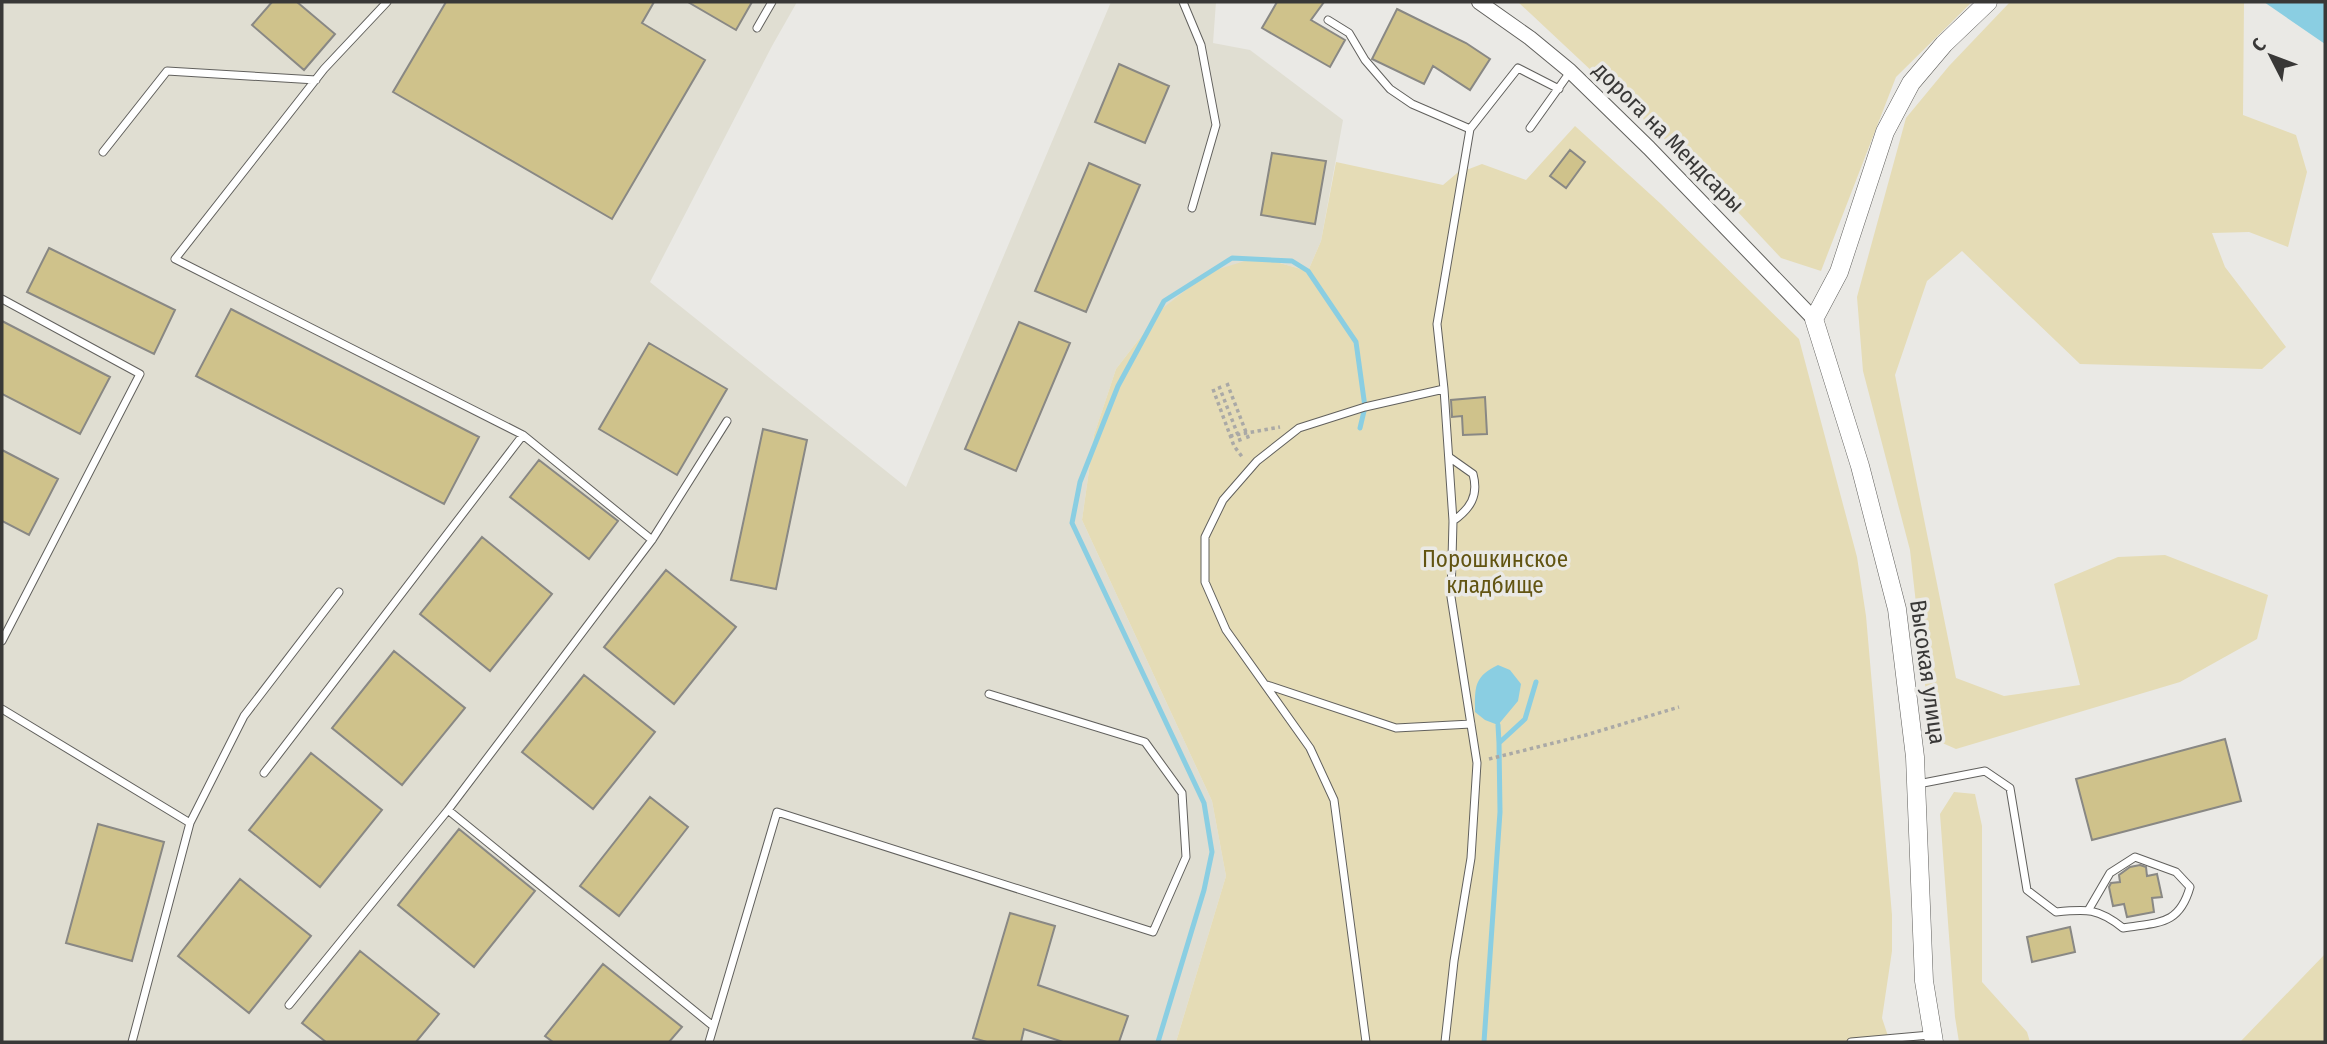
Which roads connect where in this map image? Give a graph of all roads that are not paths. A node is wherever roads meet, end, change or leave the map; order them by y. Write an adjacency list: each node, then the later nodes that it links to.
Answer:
1 (387, 2): 9 (lane)
2 (772, 2): 7 (lane)
3 (1183, 2): 14 (lane)
4 (1479, 2): 8 (street, дорога на Мендсары)
5 (1988, 2): 16 (street)
6 (1328, 20): 12 (lane)
7 (757, 28)
8 (1570, 71): 10 (lane); 16 (street, дорога на Мендсары)
9 (316, 80): 13 (lane); 19 (lane)
10 (1559, 89): 11 (lane); 12 (lane)
11 (1530, 128)
12 (1470, 129): 17 (lane)
13 (103, 152)
14 (1192, 208)
15 (2, 299): 24 (lane)
16 (1814, 320): 30 (street, Высокая улица)
17 (1444, 389): 20 (lane); 25 (lane)
18 (727, 421): 22 (lane)
19 (523, 435): 22 (lane); 29 (lane)
20 (1449, 457): 21 (lane); 21 (lane)
21 (1453, 521): 28 (lane)
22 (652, 540): 31 (lane)
23 (339, 592): 32 (lane)
24 (2, 641)
25 (1267, 685): 28 (lane); 39 (lane)
26 (989, 694): 35 (lane)
27 (2, 709): 32 (lane)
28 (1471, 724): 40 (lane)
29 (264, 773)
30 (1917, 784): 33 (lane); 36 (street, Высокая улица)
31 (448, 810): 34 (lane); 35 (lane)
32 (190, 823): 37 (lane)
33 (2089, 909): 33 (lane)
34 (289, 1005)
35 (713, 1026): 38 (lane)
36 (1934, 1039): 41 (lane)
37 (132, 1042)
38 (709, 1042)
39 (1366, 1042)
40 (1446, 1042)
41 (1851, 1042)

